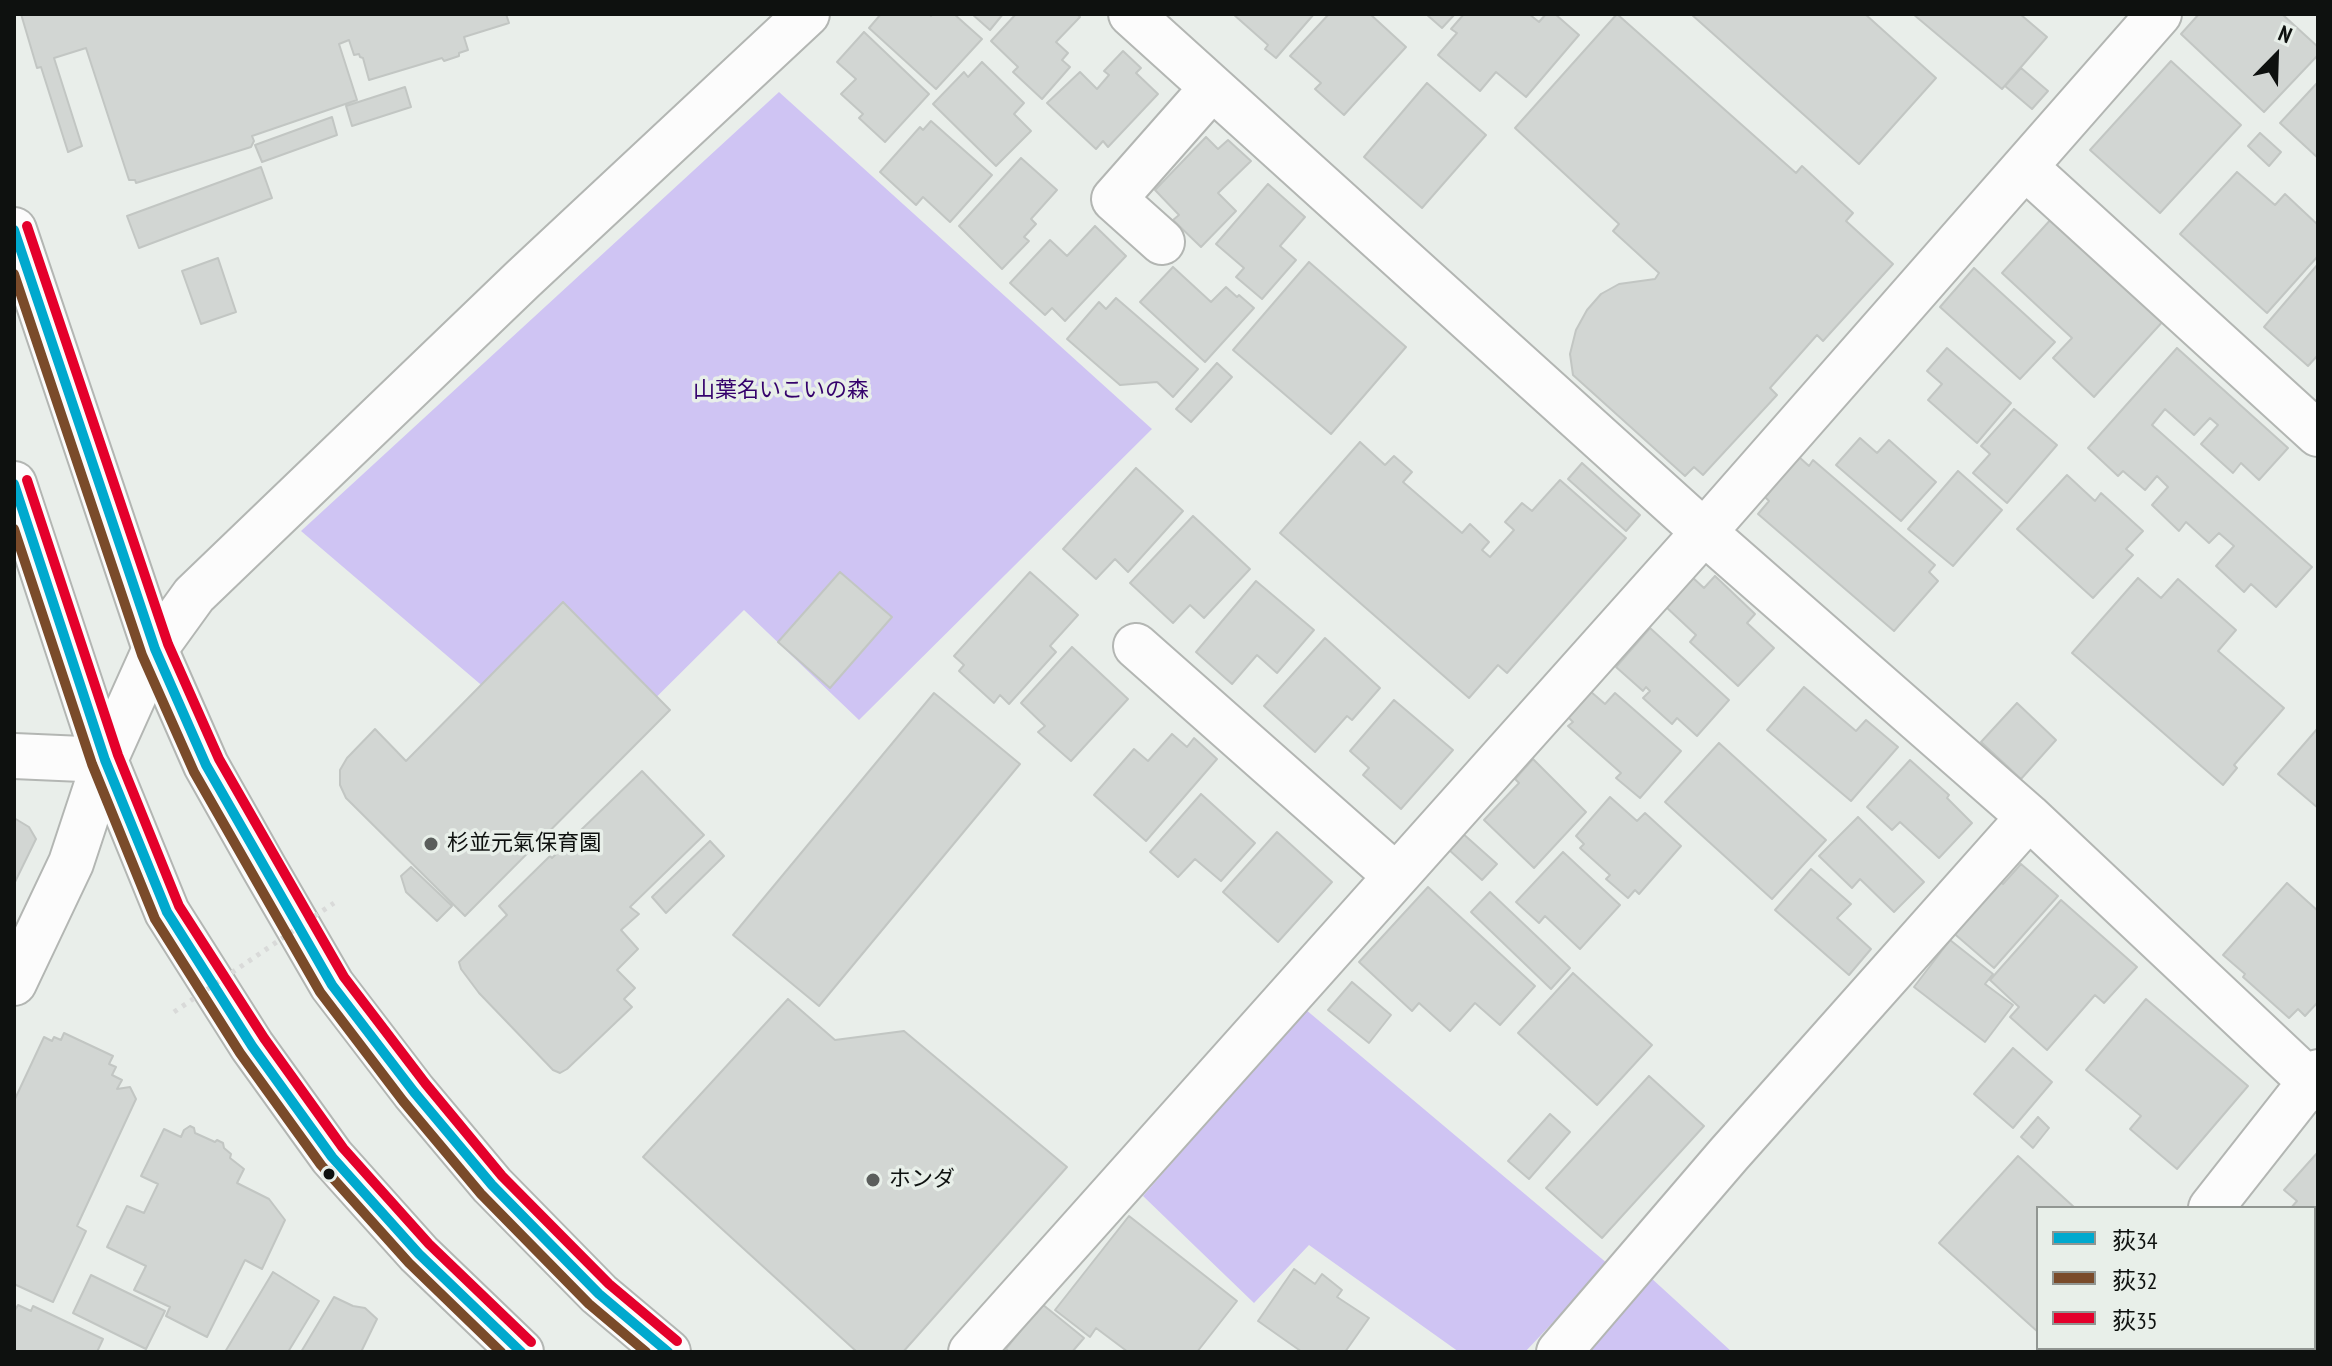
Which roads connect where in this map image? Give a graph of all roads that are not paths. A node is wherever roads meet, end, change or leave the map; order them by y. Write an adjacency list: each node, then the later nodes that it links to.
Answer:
1 (807, 14): 12 (street)
2 (1131, 14): 4 (street)
3 (2159, 14): 5 (street)
4 (1212, 88): 7 (street); 10 (street)
5 (2025, 167): 8 (street); 10 (street)
6 (14, 230): 12 (street)
7 (1162, 242)
8 (2318, 434)
9 (14, 484): 14 (street)
10 (1704, 532): 15 (street); 16 (street)
11 (1136, 646): 16 (street)
12 (155, 649): 14 (street); 21 (street)
13 (14, 756): 14 (street)
14 (105, 760): 17 (street); 20 (street)
15 (2029, 817): 18 (street); 23 (street)
16 (1396, 876): 22 (street)
17 (14, 983)
18 (2315, 1081): 19 (street)
19 (2213, 1206)
20 (521, 1352)
21 (668, 1352)
22 (971, 1352)
23 (1559, 1352)

